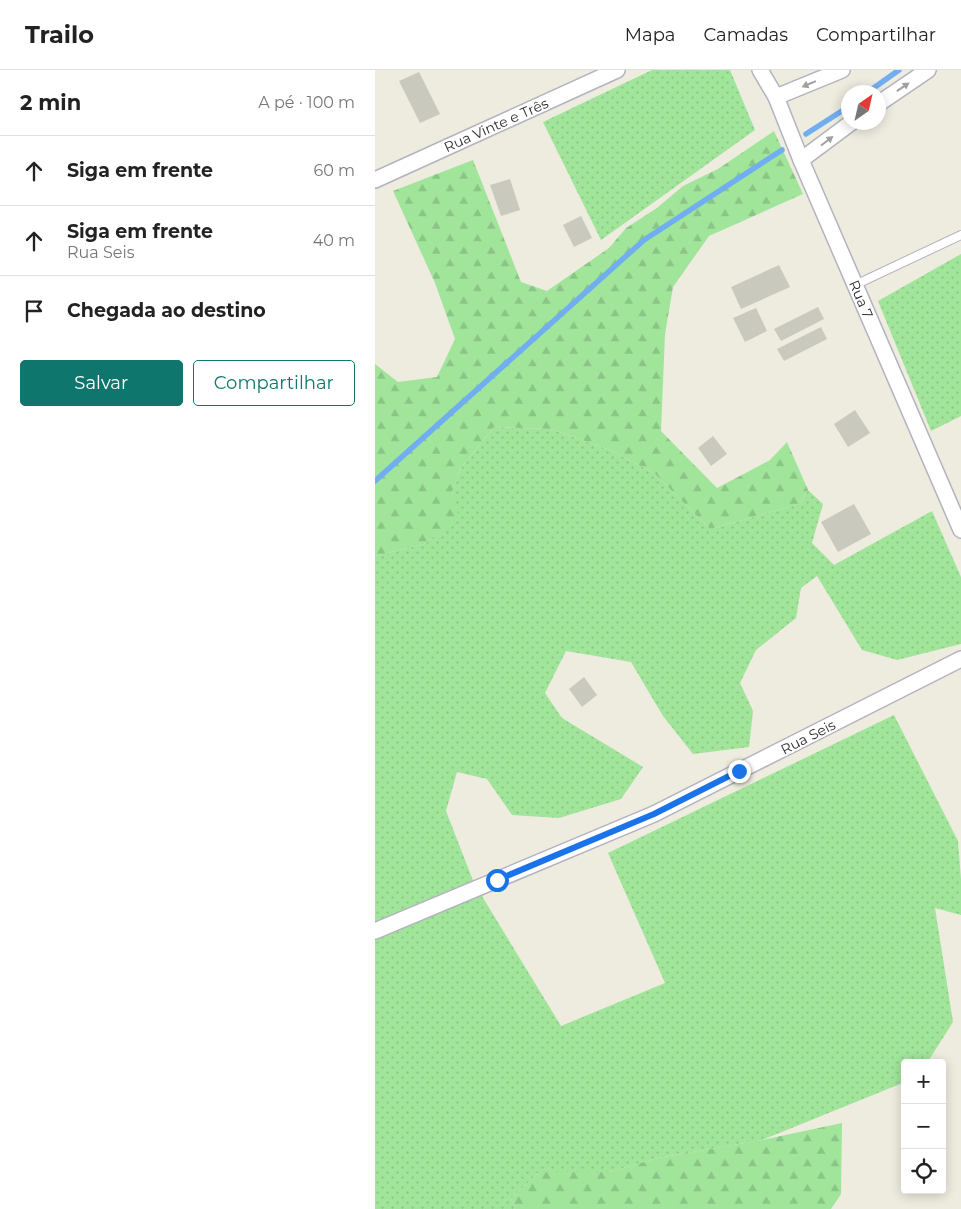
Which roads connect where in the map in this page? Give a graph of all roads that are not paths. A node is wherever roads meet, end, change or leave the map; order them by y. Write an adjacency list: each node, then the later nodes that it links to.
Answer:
1 (617, 70): 9 (street, Rua Vinte e Três)
2 (760, 70): 5 (street, Rua 7)
3 (842, 70): 5 (street, one-way to 5)
4 (929, 70): 6 (street, one-way to 4)
5 (775, 97): 8 (street, Rua 7)
6 (886, 99)
7 (841, 130): 8 (street, one-way to 7)
8 (801, 160): 11 (street, Rua 7)
9 (375, 180)
10 (961, 235): 11 (lane)
11 (855, 285): 12 (street, Rua 7)
12 (960, 522)
13 (961, 659): 14 (street, Rua Seis)
14 (375, 931)

